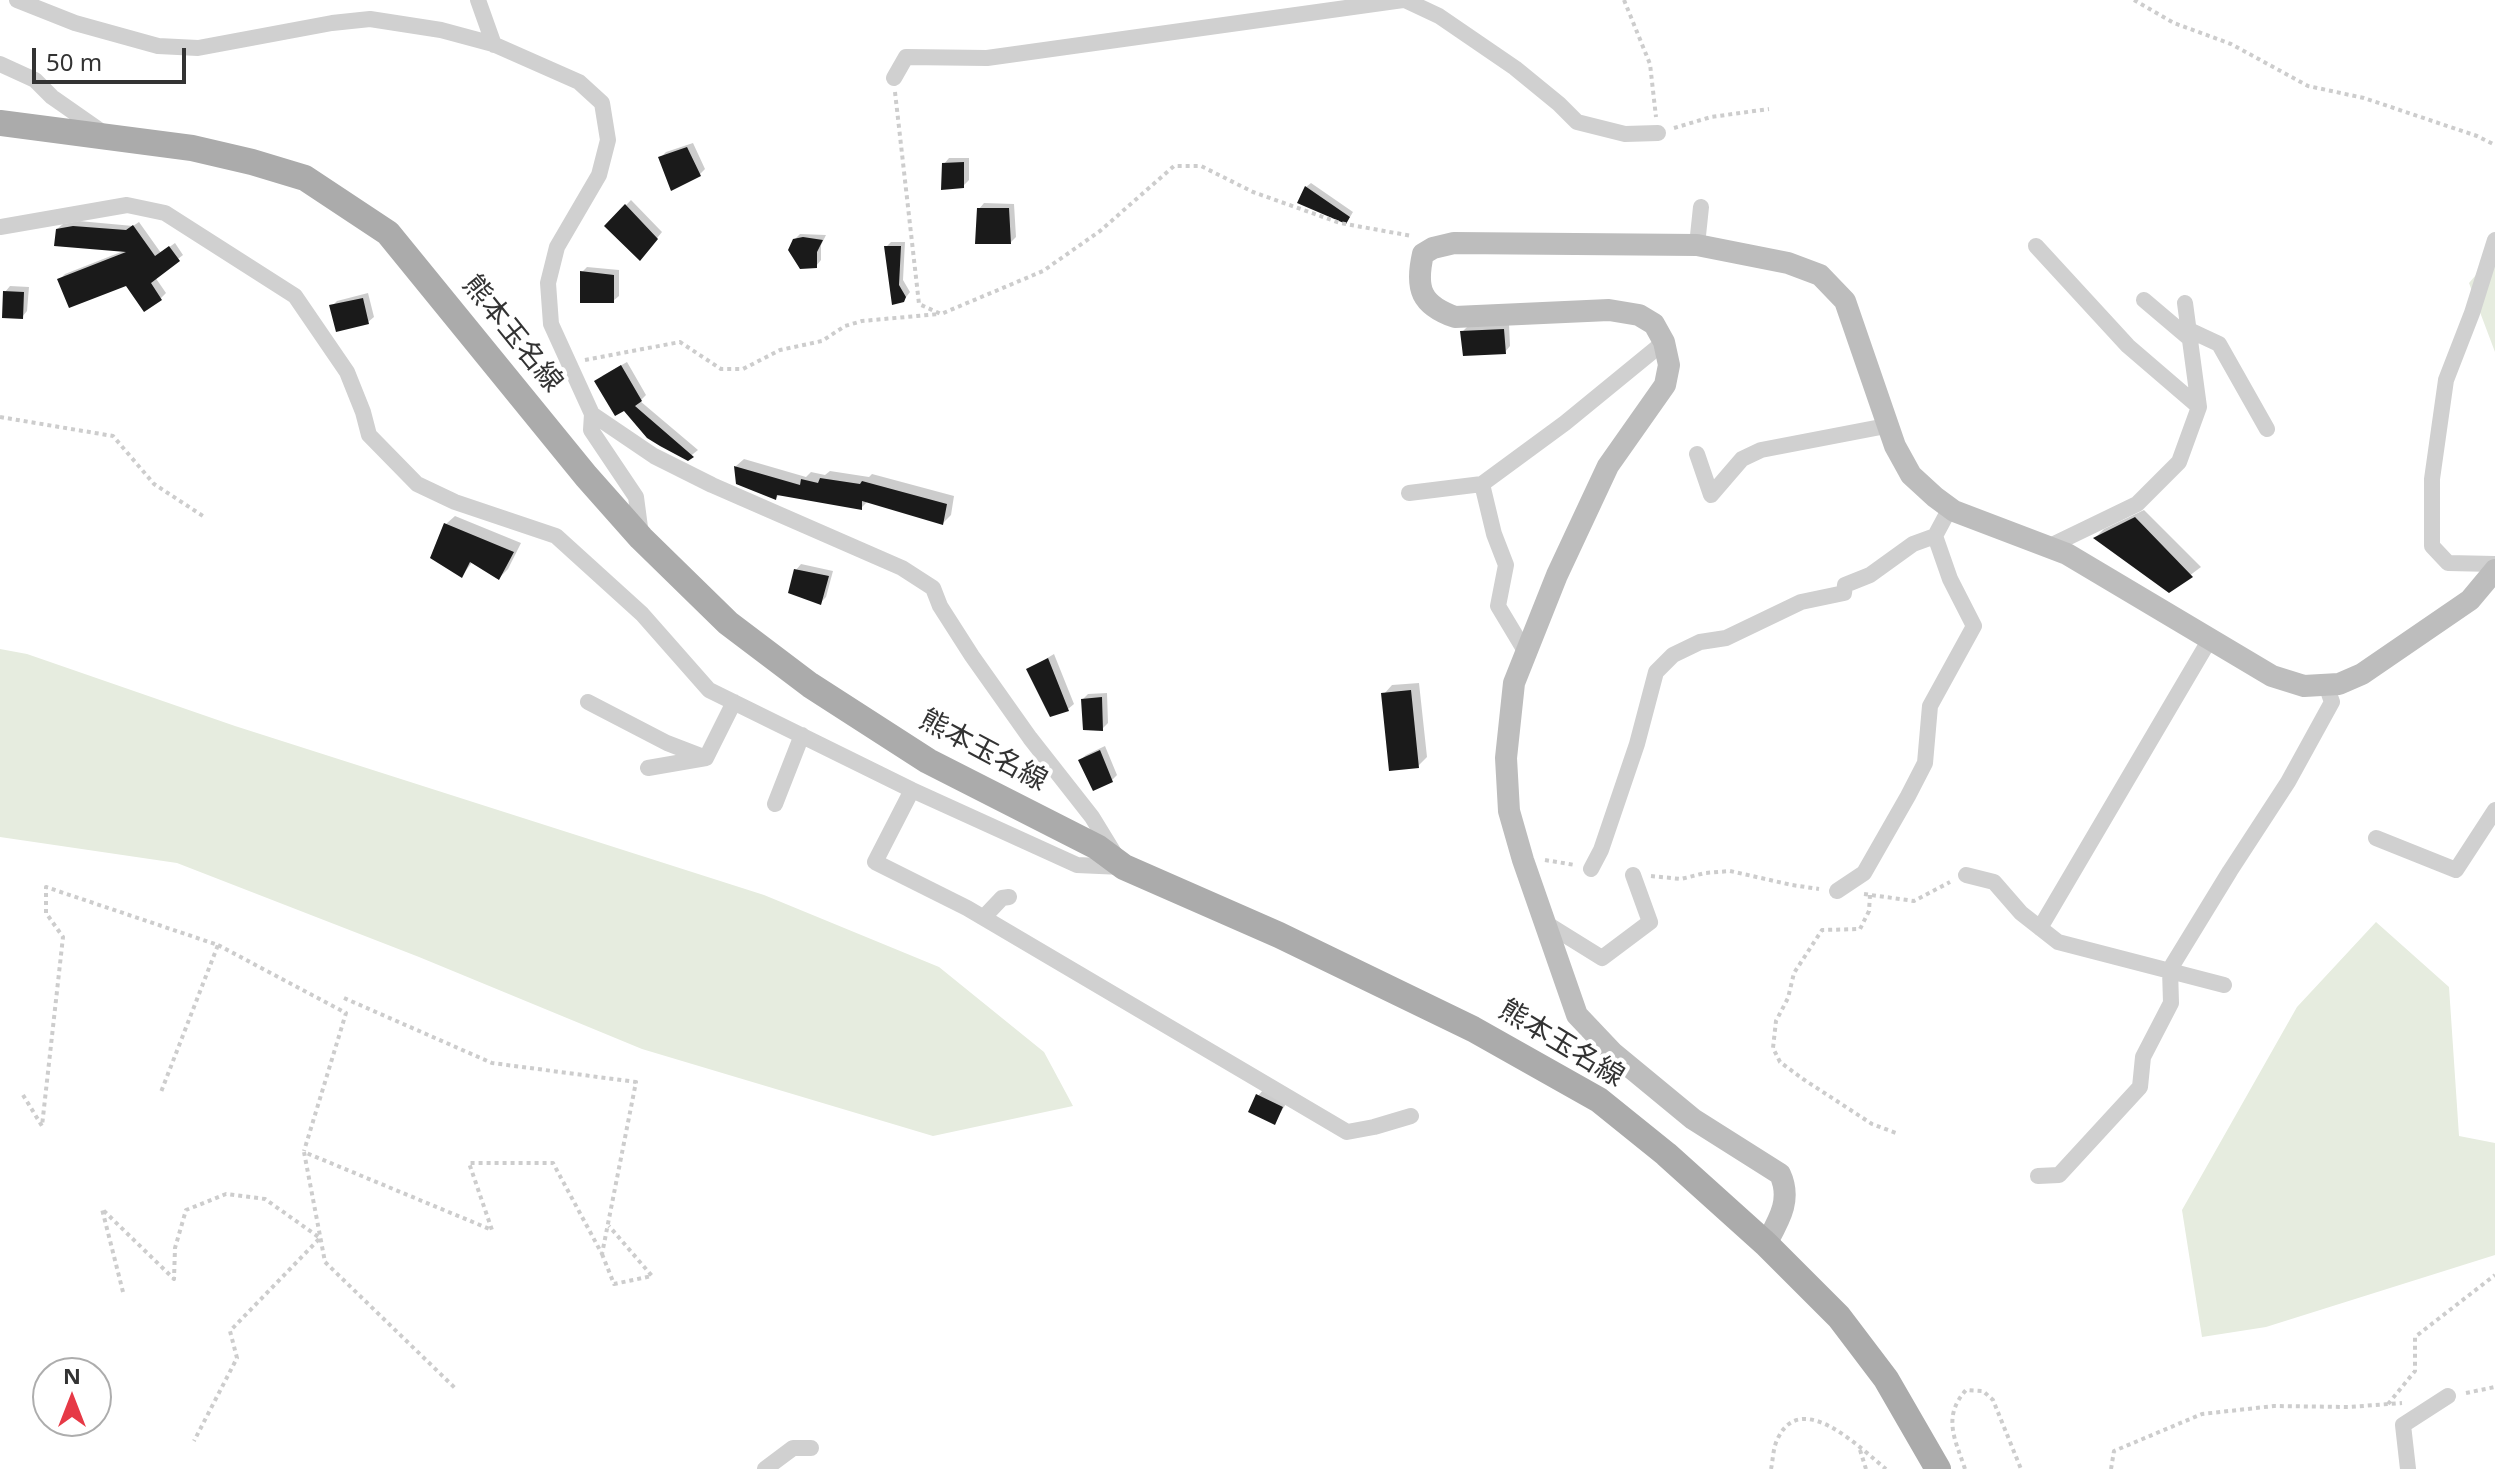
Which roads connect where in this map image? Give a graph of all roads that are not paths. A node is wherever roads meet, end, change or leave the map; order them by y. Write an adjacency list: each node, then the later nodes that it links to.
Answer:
1 (17, 0): 4 (street)
2 (478, 0): 4 (street)
3 (1404, 0): 6 (street); 8 (street)
4 (494, 45): 20 (street)
5 (0, 64): 9 (street)
6 (894, 78)
7 (0, 123): 9 (main road, 熊本玉名線)
8 (1658, 133)
9 (111, 138): 28 (main road, 熊本玉名線)
10 (1701, 207): 13 (street)
11 (0, 227): 36 (street)
12 (2495, 240): 30 (street)
13 (1697, 245): 18 (street); 21 (street)
14 (2036, 246): 19 (street)
15 (2144, 300): 17 (street)
16 (2185, 303): 17 (street)
17 (2189, 335): 19 (street); 22 (street)
18 (1664, 342): 24 (street); 33 (street)
19 (2199, 407): 29 (street)
20 (592, 414): 28 (street); 44 (street)
21 (1886, 426): 23 (street); 26 (street)
22 (2267, 429)
23 (1697, 454)
24 (1482, 484): 25 (street); 33 (street)
25 (1409, 493)
26 (1950, 508): 27 (street); 29 (street)
27 (1935, 536): 45 (street); 48 (street)
28 (641, 538): 44 (main road, 熊本玉名線)
29 (2048, 547): 32 (street)
30 (2495, 564)
31 (2495, 570): 34 (street)
32 (2210, 639): 34 (street); 52 (street)
33 (1525, 651): 51 (street)
34 (2326, 685): 53 (street)
35 (588, 702): 38 (street)
36 (734, 702): 37 (street); 38 (street)
37 (802, 735): 40 (street); 41 (street)
38 (706, 758): 39 (street)
39 (648, 768)
40 (912, 790): 44 (street); 50 (street)
41 (775, 804)
42 (2495, 810): 43 (street)
43 (2376, 838)
44 (1124, 867): 57 (main road, 熊本玉名線)
45 (1591, 869)
46 (1633, 875): 51 (street)
47 (1966, 875): 52 (street)
48 (1837, 891)
49 (1009, 897): 50 (street)
50 (984, 917): 55 (street)
51 (1544, 922): 57 (street)
52 (2040, 928): 53 (street)
53 (2170, 969): 54 (street); 56 (street)
54 (2224, 985)
55 (1411, 1116)
56 (2038, 1176)
57 (1766, 1244): 61 (main road, 熊本玉名線)
58 (2448, 1396): 62 (street)
59 (811, 1448): 60 (street)
60 (765, 1469)
61 (1938, 1469)
62 (2408, 1469)

